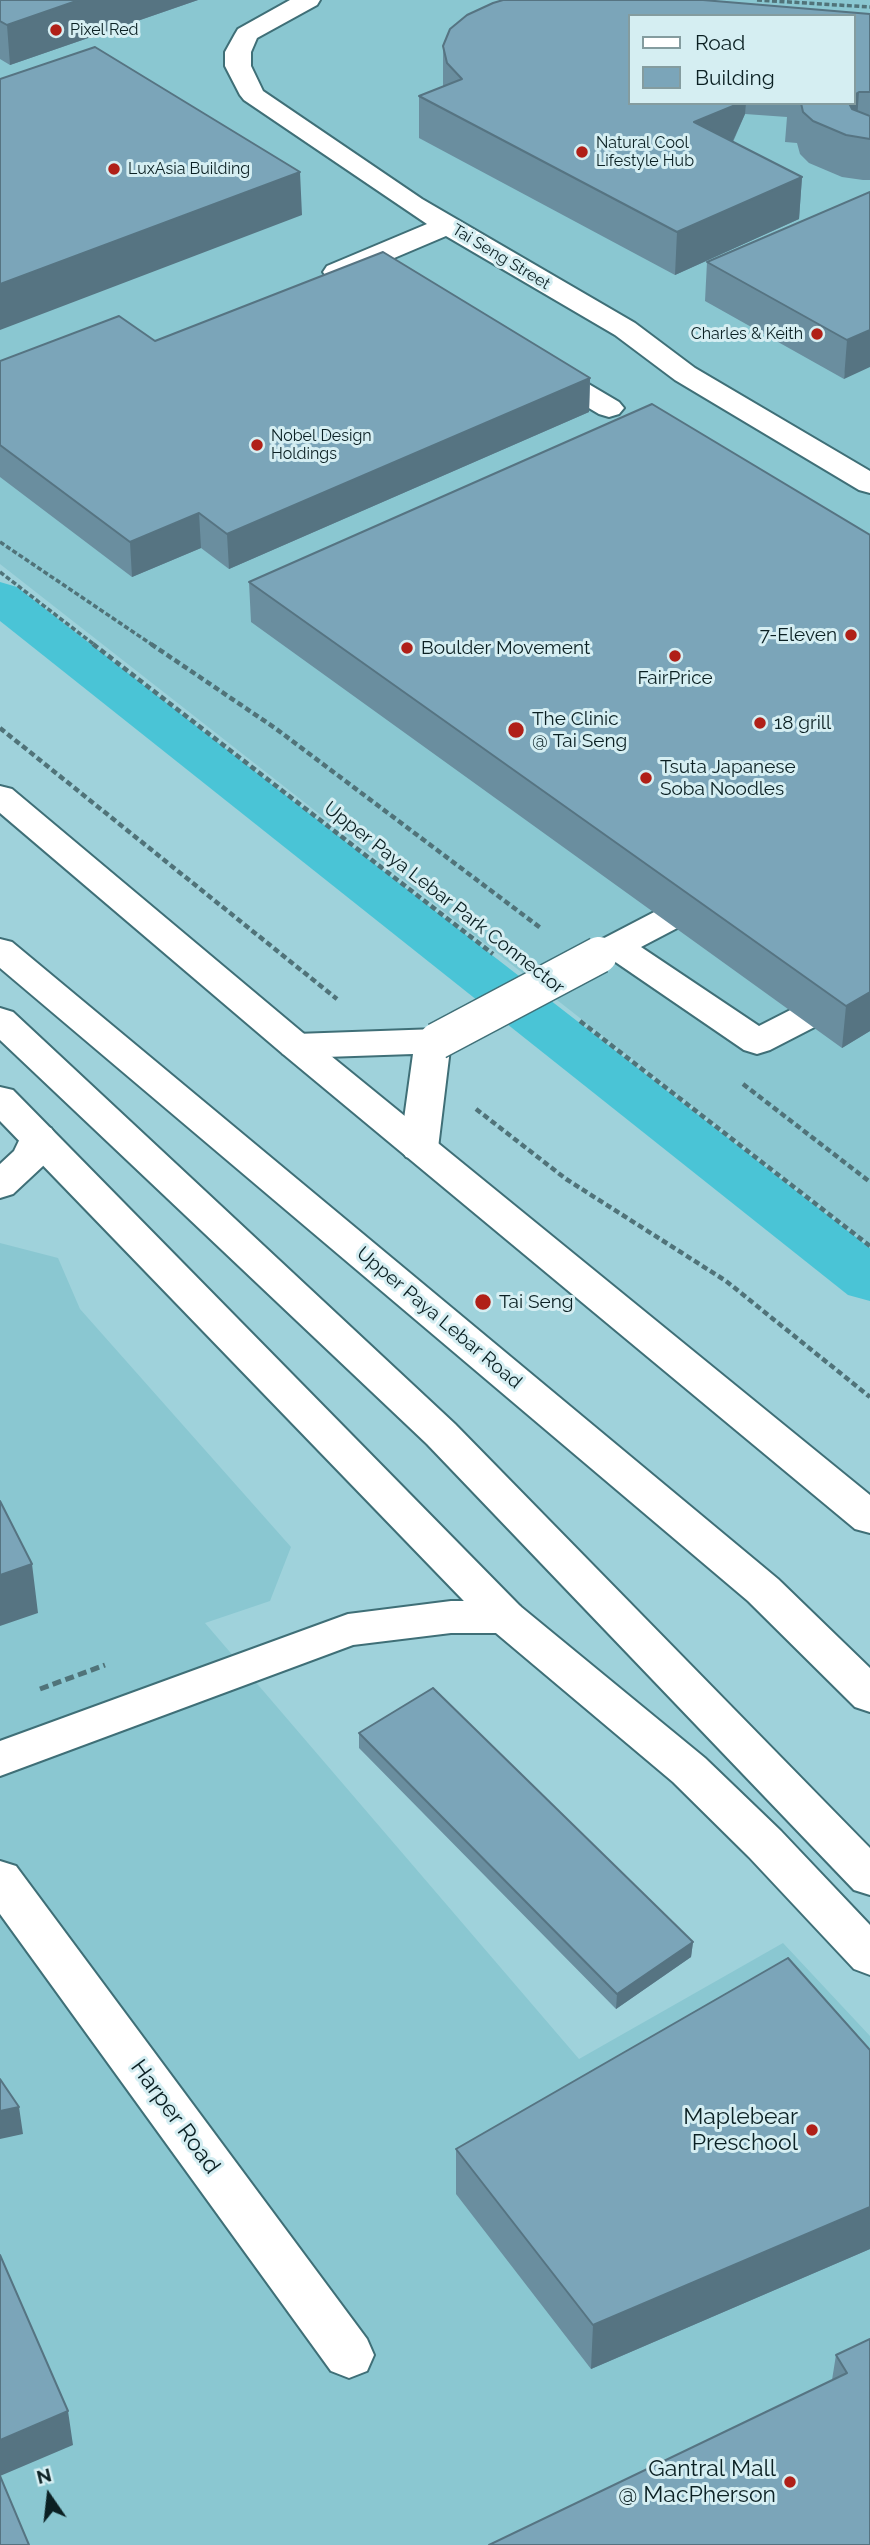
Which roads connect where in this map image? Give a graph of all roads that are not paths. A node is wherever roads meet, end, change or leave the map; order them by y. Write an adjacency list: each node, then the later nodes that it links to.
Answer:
1 (308, 0): 2 (main road, Tai Seng Street)
2 (448, 225): 3 (main road); 6 (main road, Tai Seng Street)
3 (312, 282)
4 (514, 352): 5 (main road)
5 (609, 408)
6 (870, 484)
7 (0, 796): 14 (main road)
8 (741, 932): 10 (main road)
9 (0, 950): 21 (main road, Upper Paya Lebar Road)
10 (607, 950): 11 (main road); 13 (main road, bridge)
11 (798, 969)
12 (0, 1020): 23 (main road)
13 (435, 1042): 14 (main road); 17 (main road)
14 (296, 1046): 17 (main road)
15 (0, 1099): 16 (main road)
16 (38, 1137): 18 (main road); 20 (main road)
17 (419, 1148): 19 (main road)
18 (0, 1185)
19 (870, 1518)
20 (505, 1618): 22 (main road); 25 (main road)
21 (870, 1695)
22 (0, 1759)
23 (870, 1877)
24 (0, 1879): 26 (main road, Harper Road)
25 (870, 1956)
26 (349, 2356)

